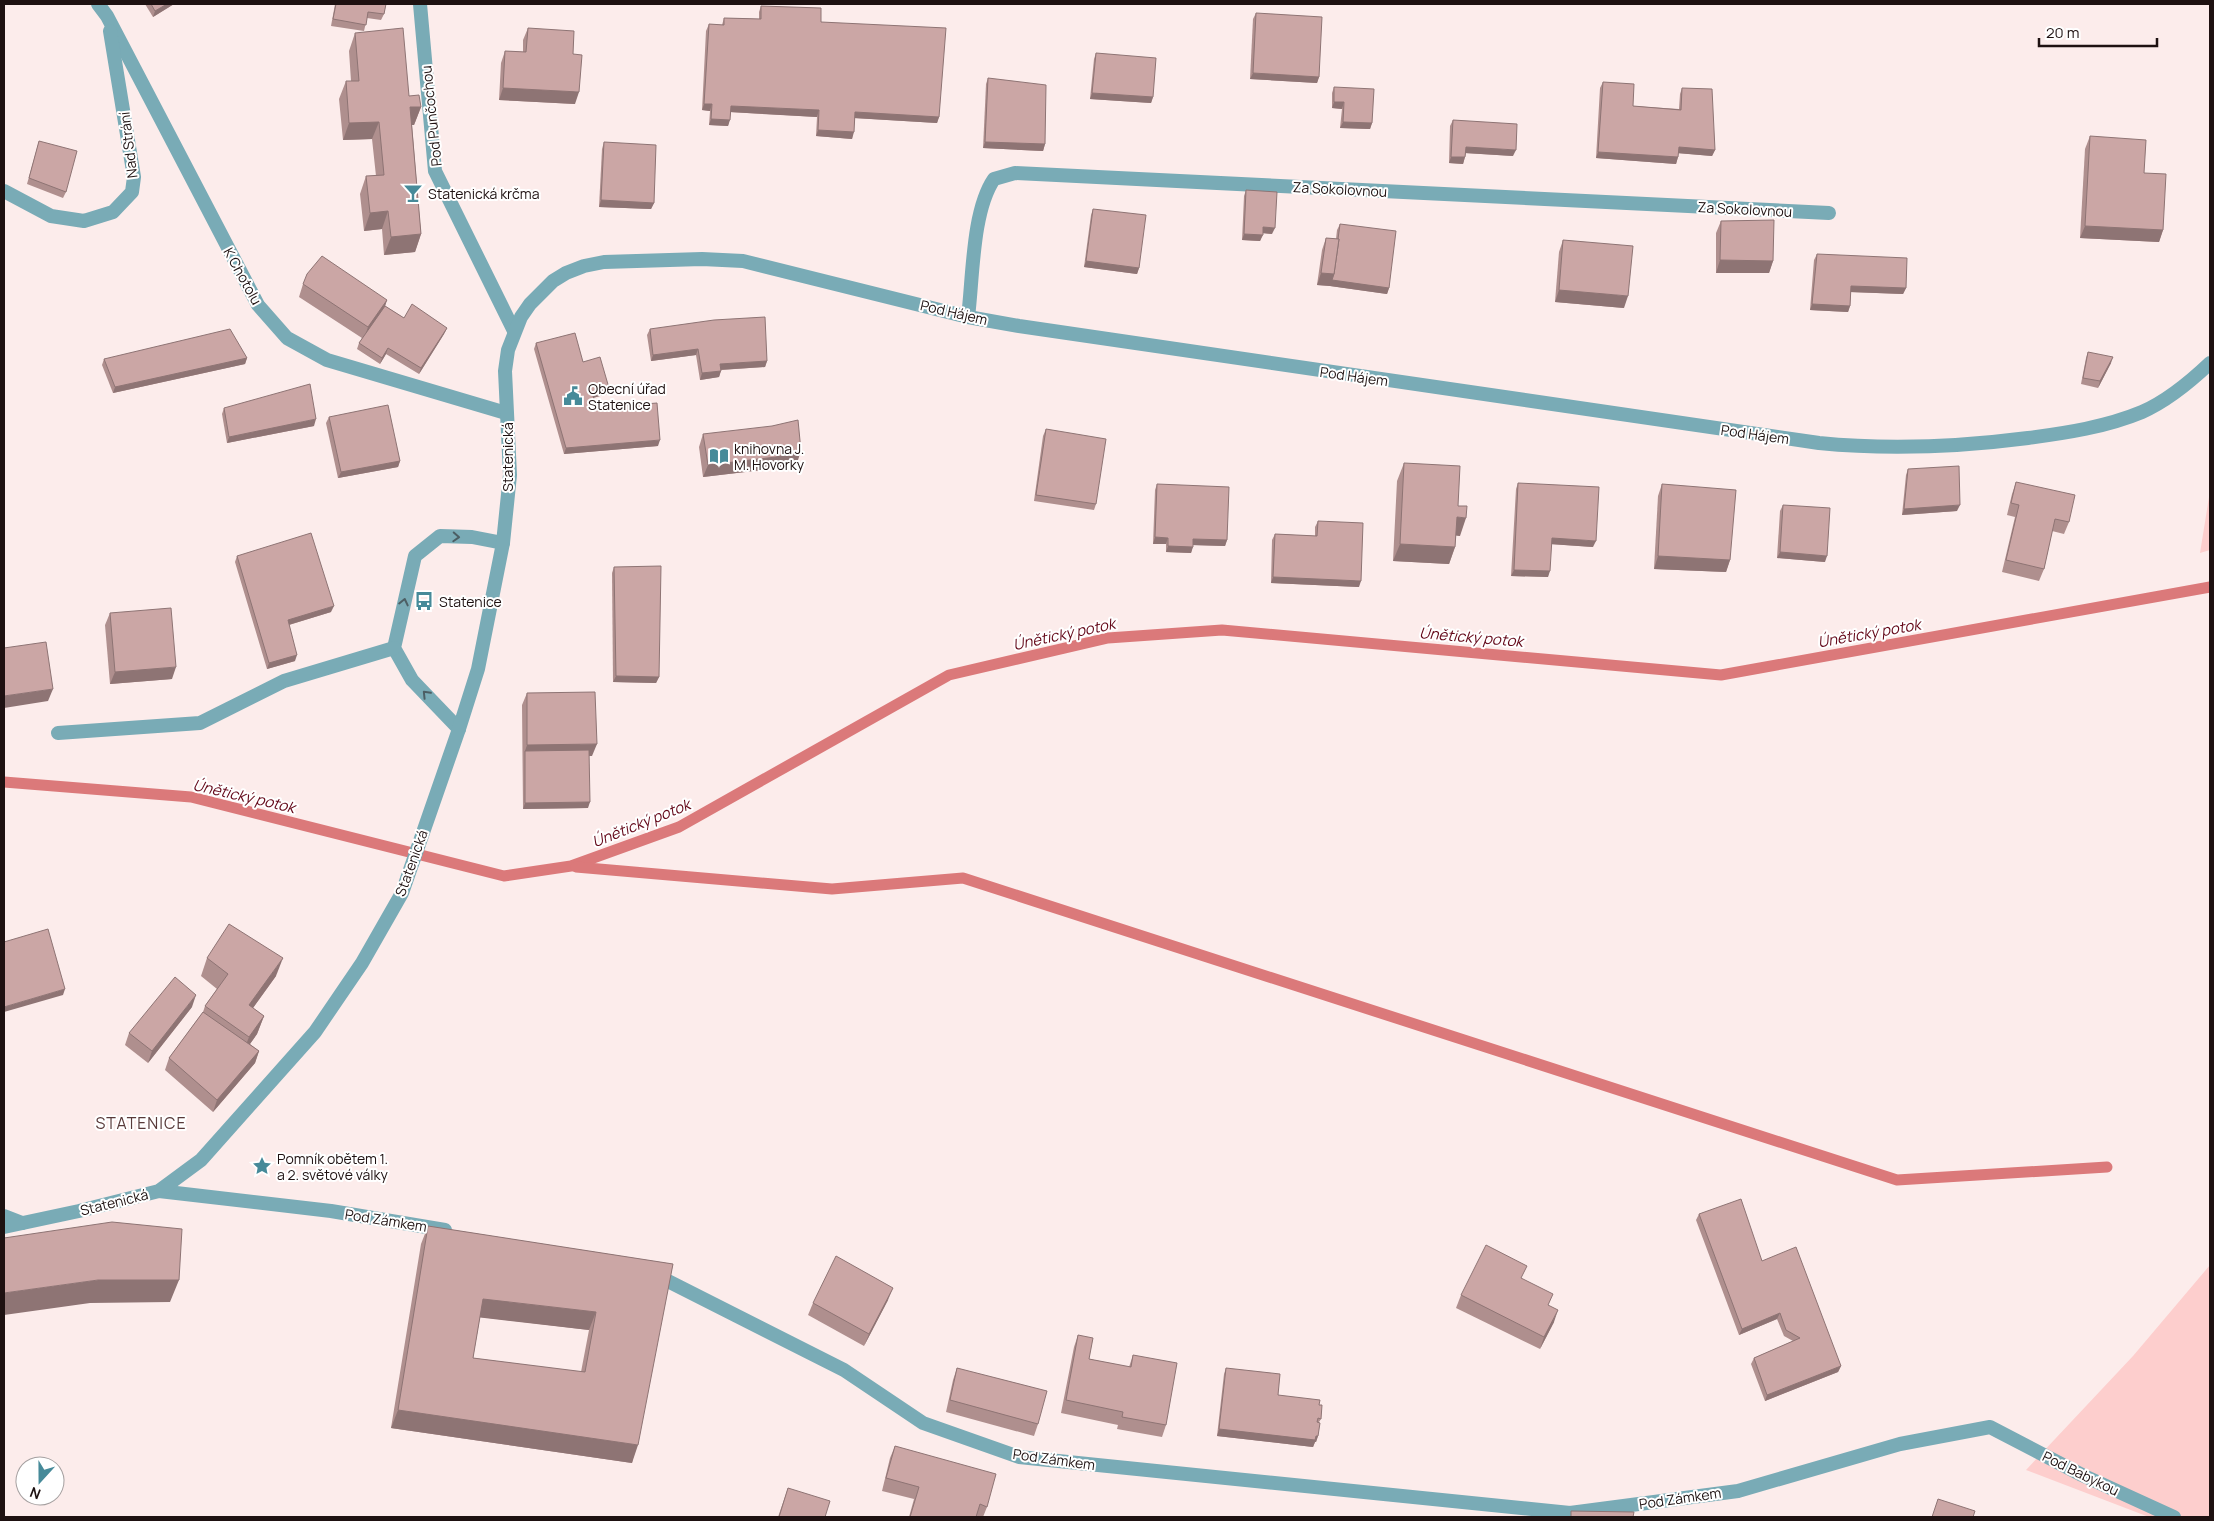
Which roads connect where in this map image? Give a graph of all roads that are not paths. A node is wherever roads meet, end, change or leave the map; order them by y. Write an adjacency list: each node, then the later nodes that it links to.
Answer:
1 (98, 4): 3 (street, K Chotolu)
2 (420, 4): 7 (street, Pod Punčochou)
3 (107, 16): 4 (street, Nad Strání); 9 (street, K Chotolu)
4 (4, 191)
5 (1829, 213): 6 (street, Za Sokolovnou)
6 (968, 317): 7 (street, Pod Hájem); 8 (street, Pod Hájem)
7 (514, 331): 9 (street, Statenická)
8 (2210, 364)
9 (506, 413): 10 (street, Statenická)
10 (503, 543): 11 (street, one-way to 10); 12 (street, Statenická)
11 (394, 648): 12 (street, one-way to 11); 13 (street)
12 (459, 730): 14 (street, Statenická)
13 (58, 733)
14 (159, 1191): 16 (street, Statenická); 18 (street, Pod Zámkem)
15 (4, 1216): 16 (street)
16 (22, 1223): 17 (street, Statenická)
17 (4, 1227)
18 (458, 1232)
19 (643, 1268): 20 (street, Pod Zámkem)
20 (1990, 1427): 21 (street, Pod Babykou)
21 (2174, 1517)

